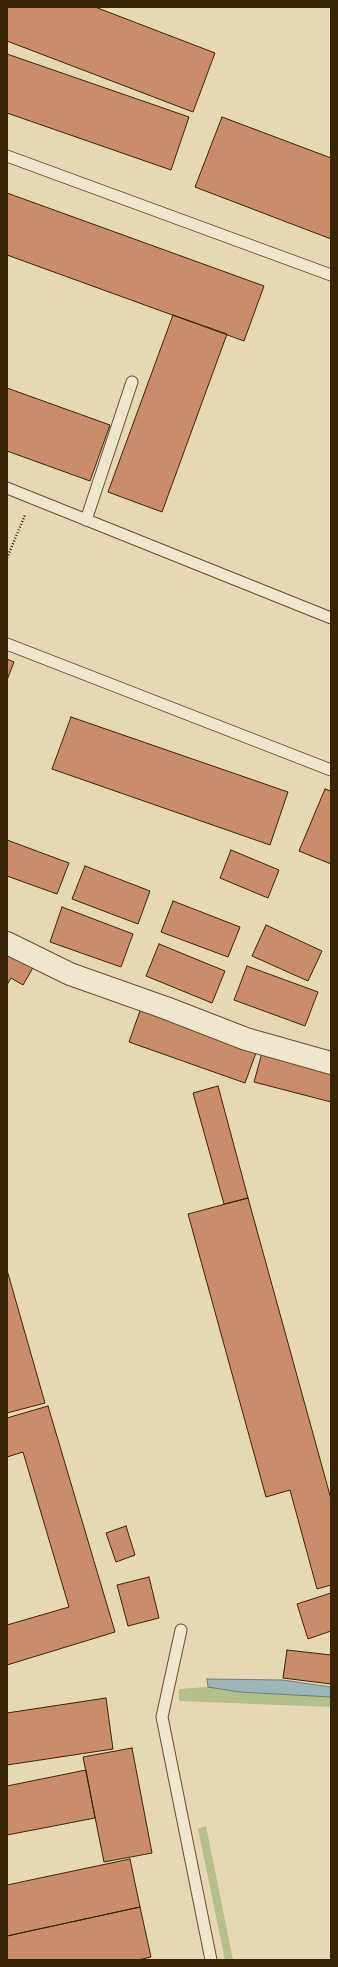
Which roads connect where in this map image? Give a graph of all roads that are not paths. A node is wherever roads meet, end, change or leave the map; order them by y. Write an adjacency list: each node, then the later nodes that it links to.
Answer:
1 (7, 156): 2 (lane)
2 (331, 275)
3 (132, 382): 5 (lane)
4 (7, 488): 5 (lane)
5 (86, 520): 6 (lane)
6 (331, 618)
7 (7, 644): 8 (lane)
8 (331, 770)
9 (7, 942): 10 (street)
10 (331, 1063)
11 (181, 1630): 12 (lane)
12 (211, 1960)

